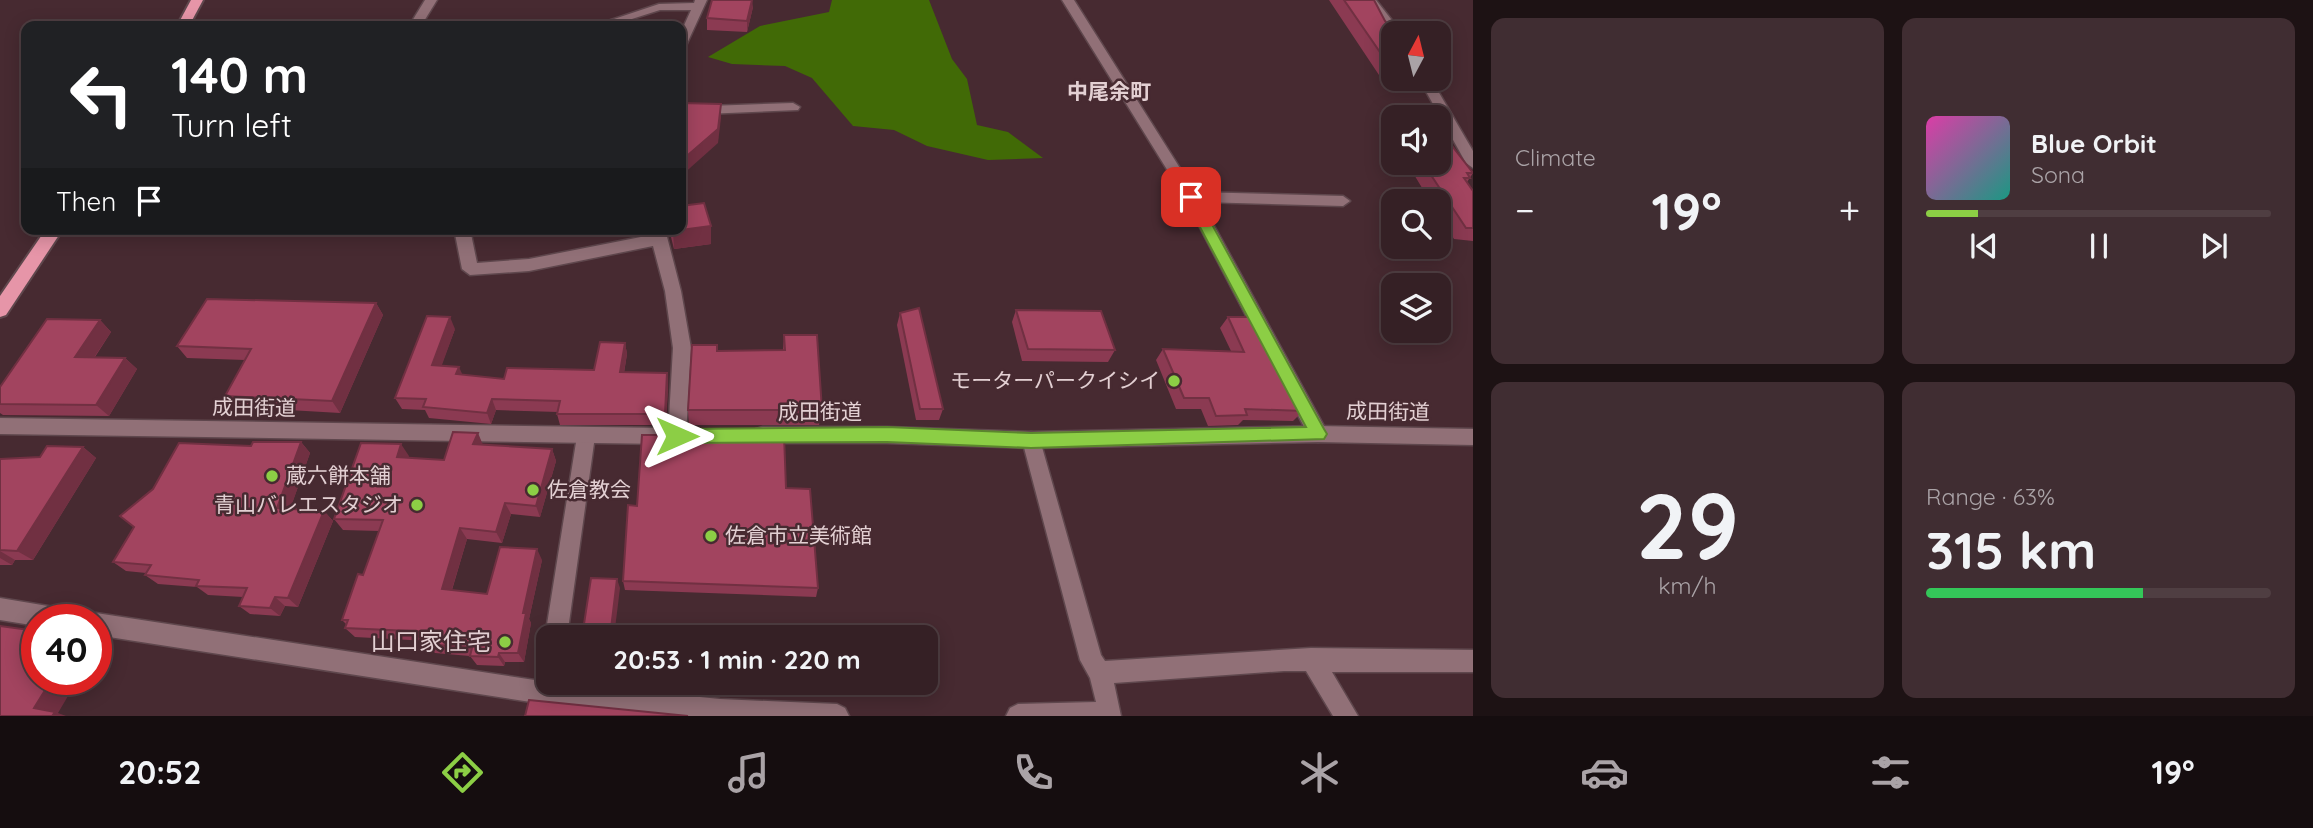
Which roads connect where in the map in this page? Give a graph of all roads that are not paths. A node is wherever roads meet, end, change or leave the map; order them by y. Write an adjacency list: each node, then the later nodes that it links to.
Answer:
1 (197, 0): 6 (highway)
2 (431, 0): 7 (street)
3 (1068, 0): 15 (street)
4 (1370, 0): 9 (street)
5 (700, 3): 8 (street); 10 (street)
6 (186, 21)
7 (418, 21)
8 (615, 21)
9 (1387, 21)
10 (686, 34)
11 (1432, 91): 14 (street)
12 (793, 107): 13 (street)
13 (686, 111)
14 (1473, 163)
15 (1191, 197): 16 (street); 23 (street)
16 (1343, 201)
17 (51, 235): 21 (highway)
18 (463, 235): 19 (street)
19 (654, 235)
20 (658, 235): 24 (street, 成田街道)
21 (0, 310)
22 (0, 426): 24 (street, 成田街道)
23 (1318, 434): 26 (street, 成田街道); 27 (street, 成田街道)
24 (586, 436): 30 (street)
25 (747, 436): 27 (street, 成田街道)
26 (1473, 437)
27 (1031, 440): 34 (street)
28 (0, 610): 29 (street)
29 (21, 613)
30 (558, 625)
31 (112, 626): 35 (street)
32 (1311, 660): 33 (street); 34 (street); 40 (street)
33 (1473, 661)
34 (1100, 673): 39 (street)
35 (536, 686)
36 (597, 695): 37 (street)
37 (721, 713): 38 (street)
38 (837, 716)
39 (1018, 716)
40 (1346, 716)

